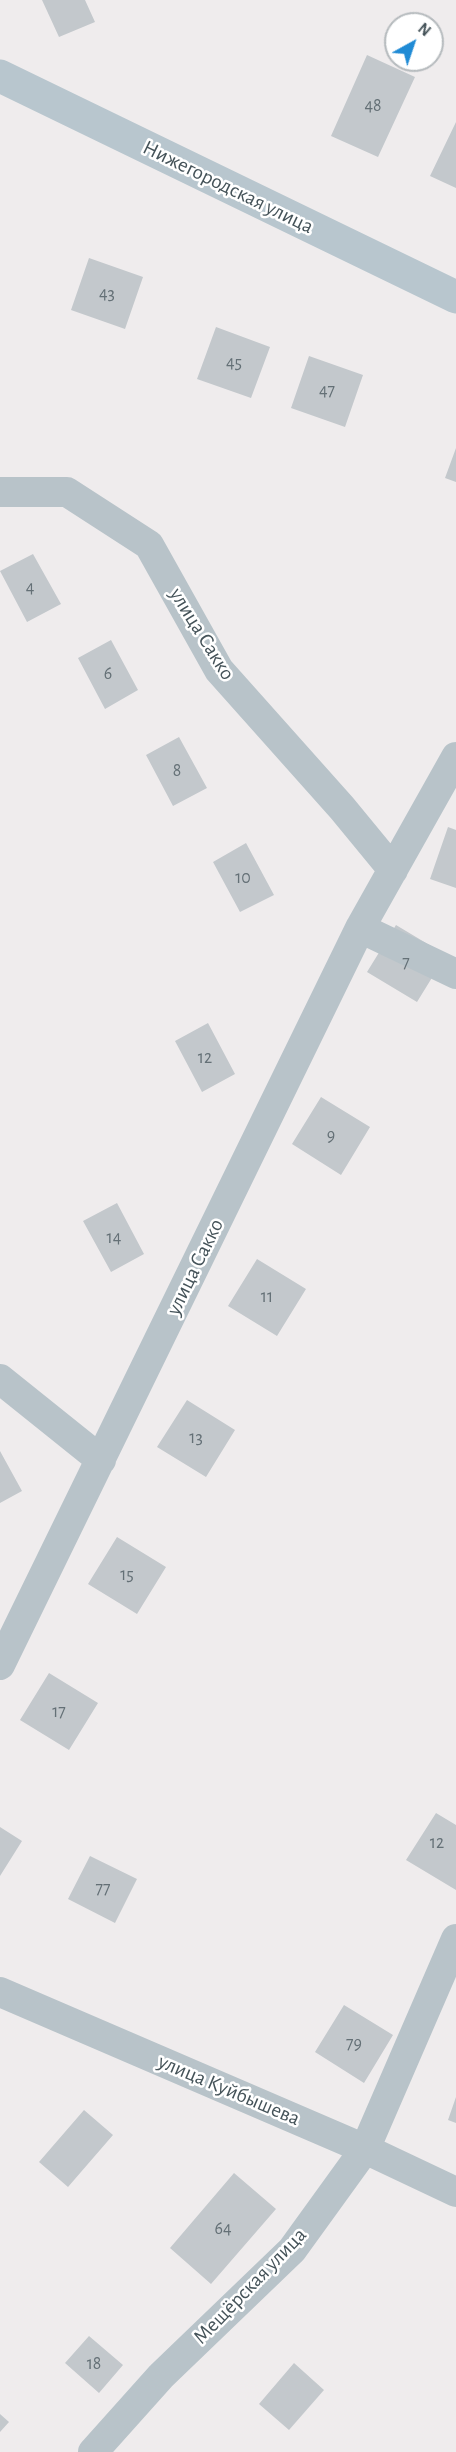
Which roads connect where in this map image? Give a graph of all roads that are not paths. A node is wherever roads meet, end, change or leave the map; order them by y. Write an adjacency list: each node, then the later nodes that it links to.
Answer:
1 (0, 76): 2 (main road, Нижегородская улица)
2 (456, 297)
3 (0, 492): 5 (street, улица Сакко)
4 (456, 757): 5 (street, улица Сакко)
5 (393, 870): 6 (street, улица Сакко)
6 (360, 928): 7 (street); 9 (street, улица Сакко)
7 (456, 974)
8 (0, 1379): 9 (street)
9 (101, 1461): 10 (street, улица Сакко)
10 (0, 1665)
11 (456, 1939): 13 (street, Мещёрская улица)
12 (0, 1992): 13 (street, улица Куйбышева)
13 (364, 2149): 14 (street, улица Куйбышева); 15 (street, Мещёрская улица)
14 (456, 2192)
15 (93, 2452)

